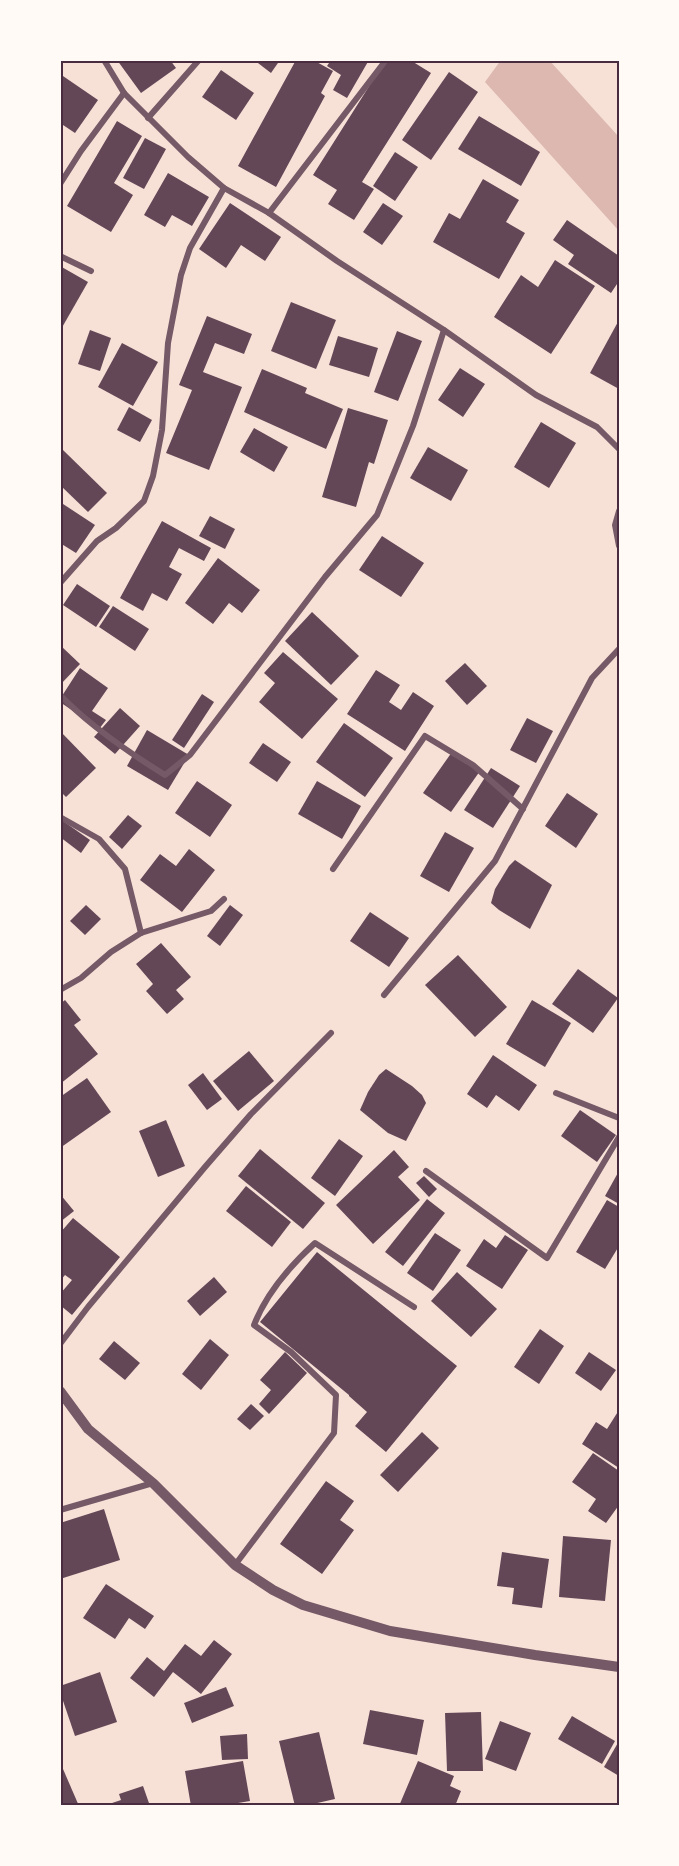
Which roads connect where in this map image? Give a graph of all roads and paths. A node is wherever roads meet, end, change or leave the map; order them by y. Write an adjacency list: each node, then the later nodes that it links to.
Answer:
1 (104, 60): 4 (street)
2 (199, 60): 5 (street)
3 (386, 60): 8 (street)
4 (124, 93): 5 (street); 6 (street)
5 (148, 118): 7 (street)
6 (60, 184)
7 (224, 188): 8 (street); 15 (street)
8 (270, 213): 11 (street)
9 (60, 256): 10 (street)
10 (91, 271)
11 (444, 330): 12 (street); 17 (street)
12 (619, 449)
13 (619, 511): 14 (street)
14 (619, 546)
15 (60, 583)
16 (619, 649): 18 (street)
17 (60, 695)
18 (523, 809): 20 (street); 24 (street)
19 (60, 817): 22 (street)
20 (333, 869)
21 (224, 899): 22 (street)
22 (141, 933): 23 (street)
23 (60, 990)
24 (384, 995)
25 (331, 1033): 31 (street)
26 (556, 1094): 27 (street)
27 (619, 1118)
28 (619, 1137): 29 (street)
29 (426, 1171)
30 (414, 1307): 35 (street)
31 (60, 1344)
32 (60, 1391): 33 (street)
33 (153, 1484): 34 (street); 35 (street)
34 (60, 1510)
35 (235, 1566): 36 (street)
36 (619, 1667)

